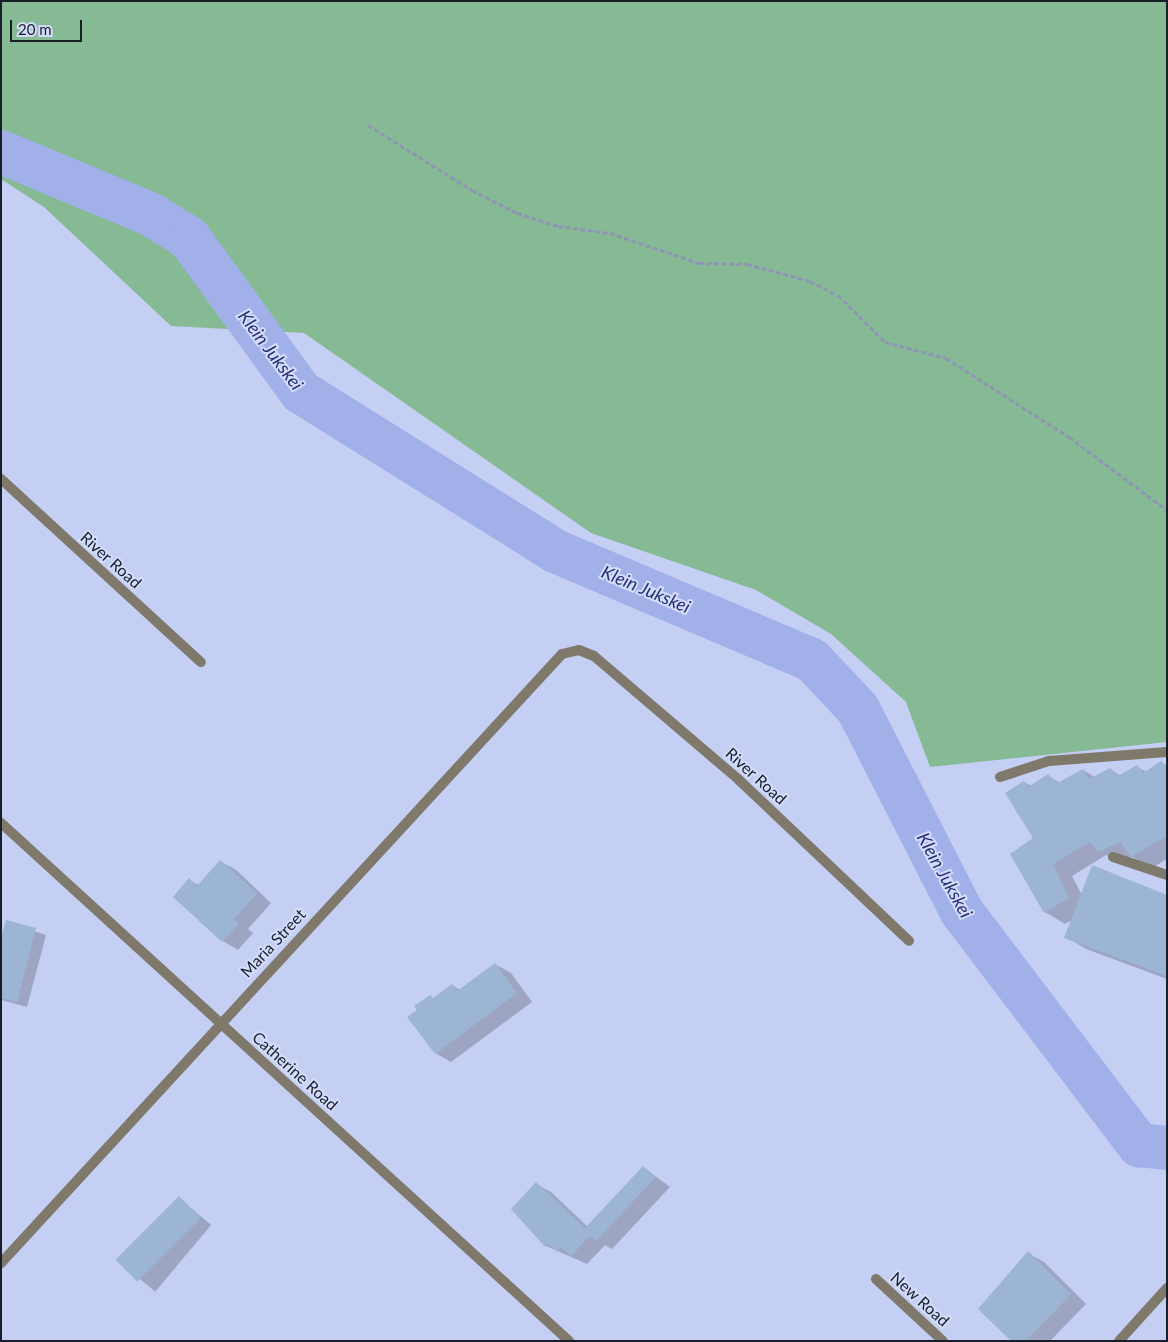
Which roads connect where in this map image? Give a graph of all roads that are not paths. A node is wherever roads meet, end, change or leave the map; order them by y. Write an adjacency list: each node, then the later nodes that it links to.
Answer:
1 (1, 480): 3 (street, River Road)
2 (572, 651): 9 (street, River Road); 10 (street, Maria Street)
3 (201, 662)
4 (1167, 752): 5 (street)
5 (1000, 777)
6 (1, 823): 10 (street, Catherine Road)
7 (1113, 857): 8 (street)
8 (1167, 875)
9 (910, 941)
10 (219, 1023): 11 (street, Maria Street); 14 (street, Catherine Road)
11 (1, 1263)
12 (876, 1279): 15 (street, New Road)
13 (1167, 1288): 16 (street)
14 (569, 1341)
15 (944, 1341)
16 (1119, 1341)

